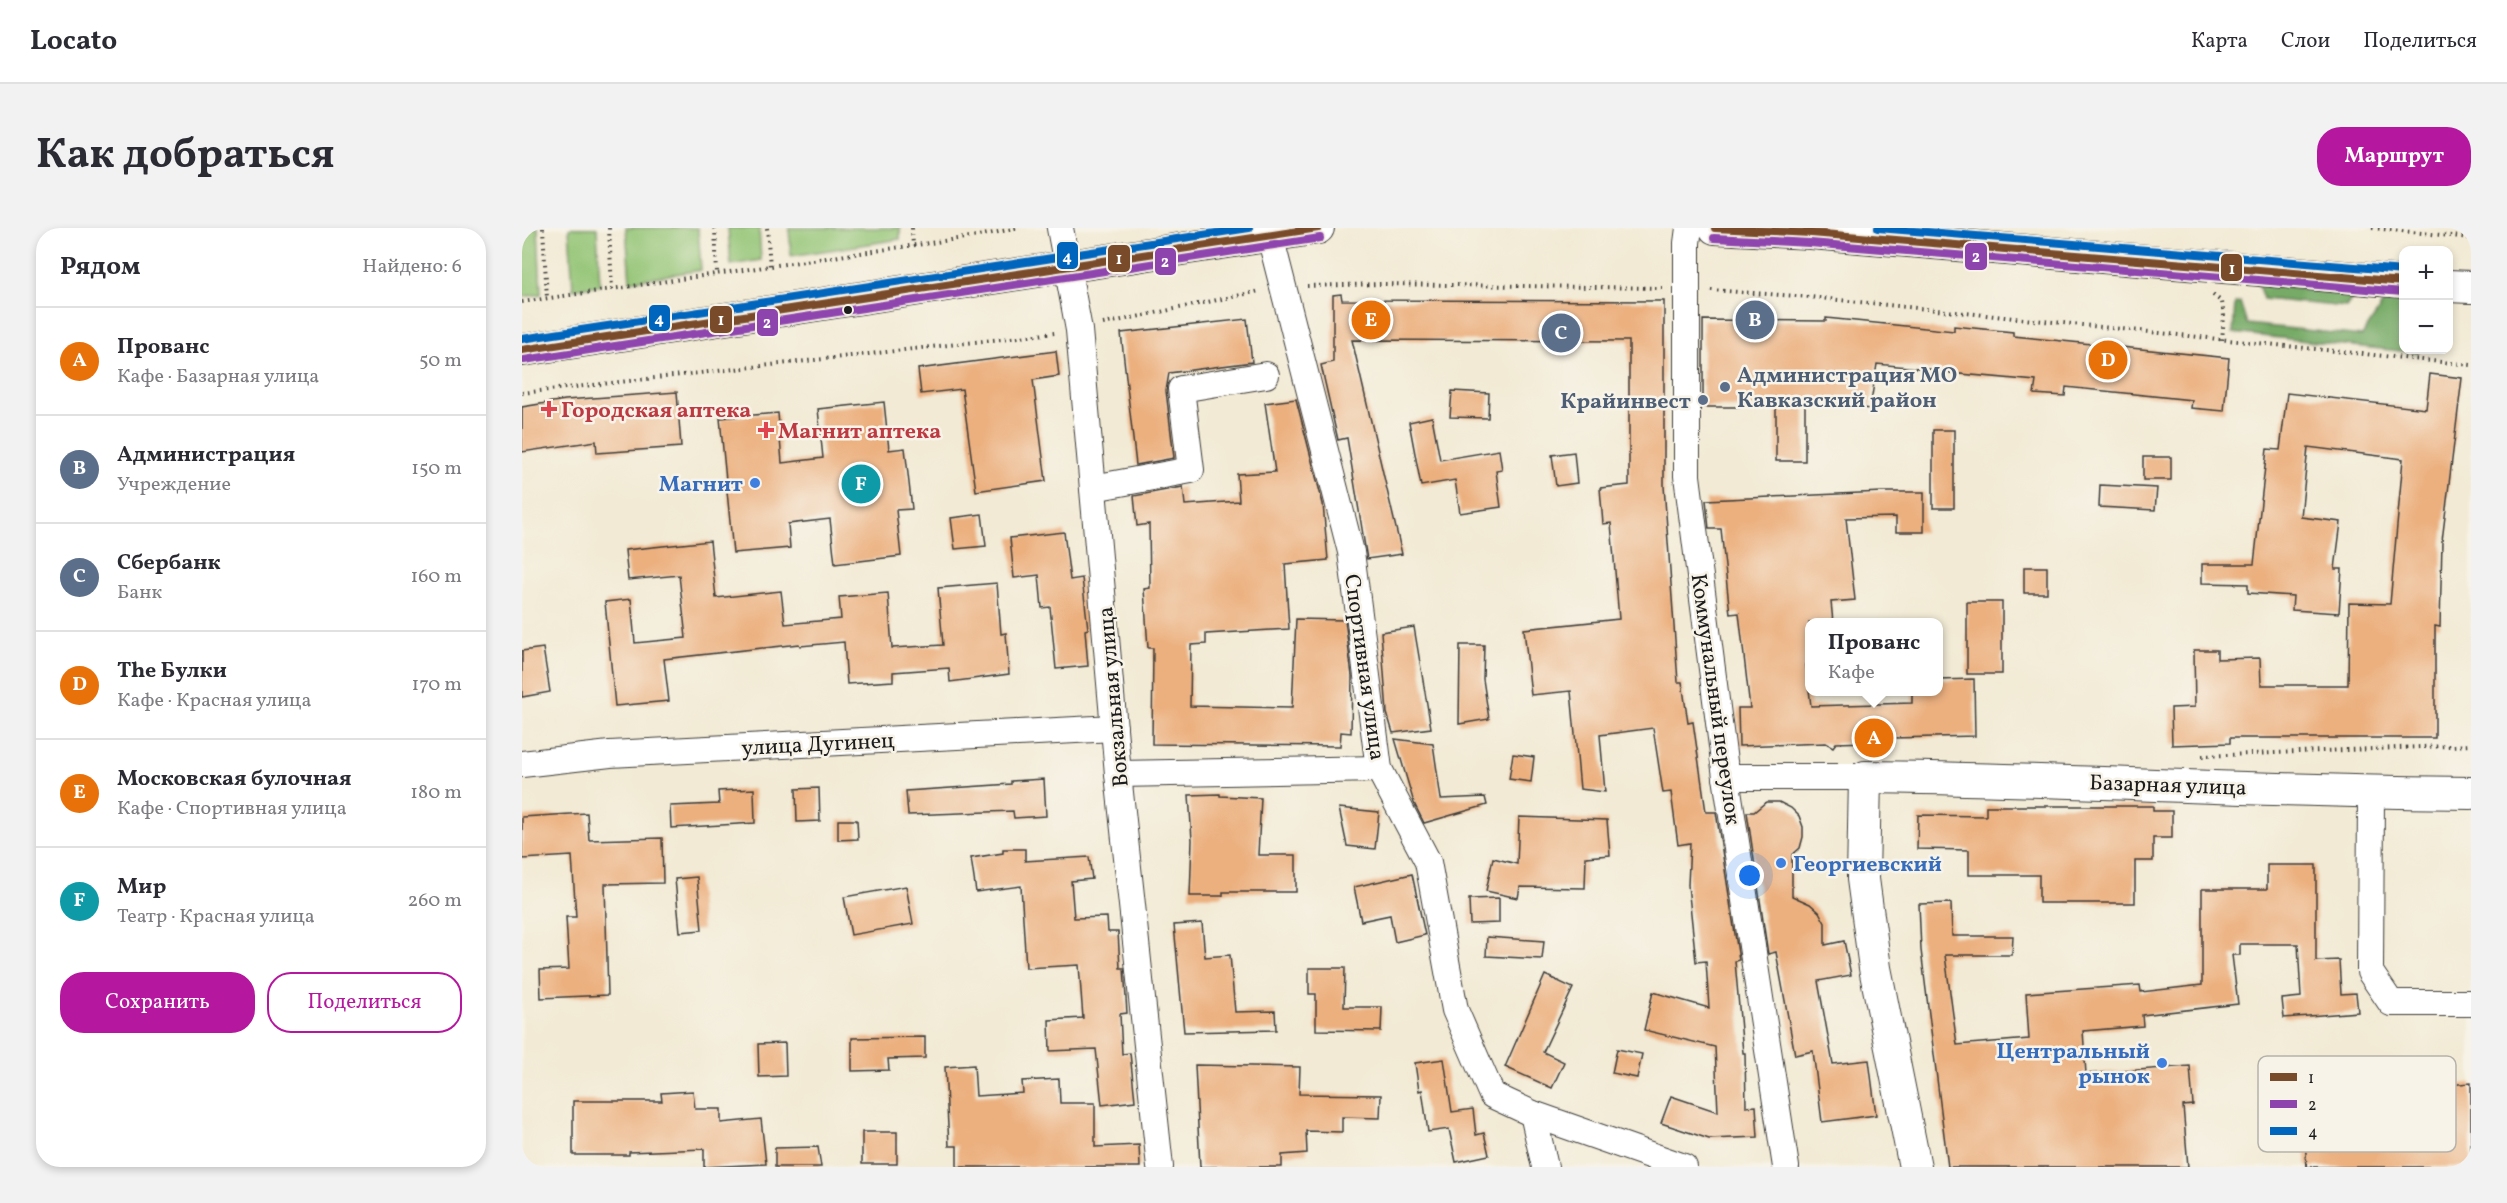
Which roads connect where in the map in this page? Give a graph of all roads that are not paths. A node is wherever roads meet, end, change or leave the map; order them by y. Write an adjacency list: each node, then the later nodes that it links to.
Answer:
1 (1060, 228): 6 (street, Вокзальная улица)
2 (1318, 228): 5 (main road)
3 (1689, 228): 17 (street, Коммунальный переулок)
4 (1715, 228): 7 (main road)
5 (1270, 236): 6 (main road); 15 (street, Спортивная улица)
6 (1068, 268): 10 (main road); 12 (street, Вокзальная улица)
7 (2399, 282)
8 (2453, 285): 9 (main road)
9 (2471, 287)
10 (522, 350)
11 (1266, 375): 12 (street)
12 (1093, 488): 13 (street, Вокзальная улица)
13 (1114, 728): 14 (street, улица Дугинец); 16 (street, Вокзальная улица)
14 (522, 764)
15 (1379, 769): 16 (street); 22 (street, Спортивная улица)
16 (1118, 774): 23 (street, Вокзальная улица)
17 (1726, 777): 18 (street, Базарная улица); 26 (street, Коммунальный переулок)
18 (1866, 777): 19 (main road, Базарная улица); 27 (main road)
19 (2371, 792): 20 (main road, Базарная улица); 21 (street)
20 (2471, 793)
21 (2471, 1003)
22 (1533, 1114): 24 (street); 25 (street, Спортивная улица)
23 (1160, 1167)
24 (1545, 1167)
25 (1684, 1167)
26 (1786, 1167)
27 (1915, 1167)

